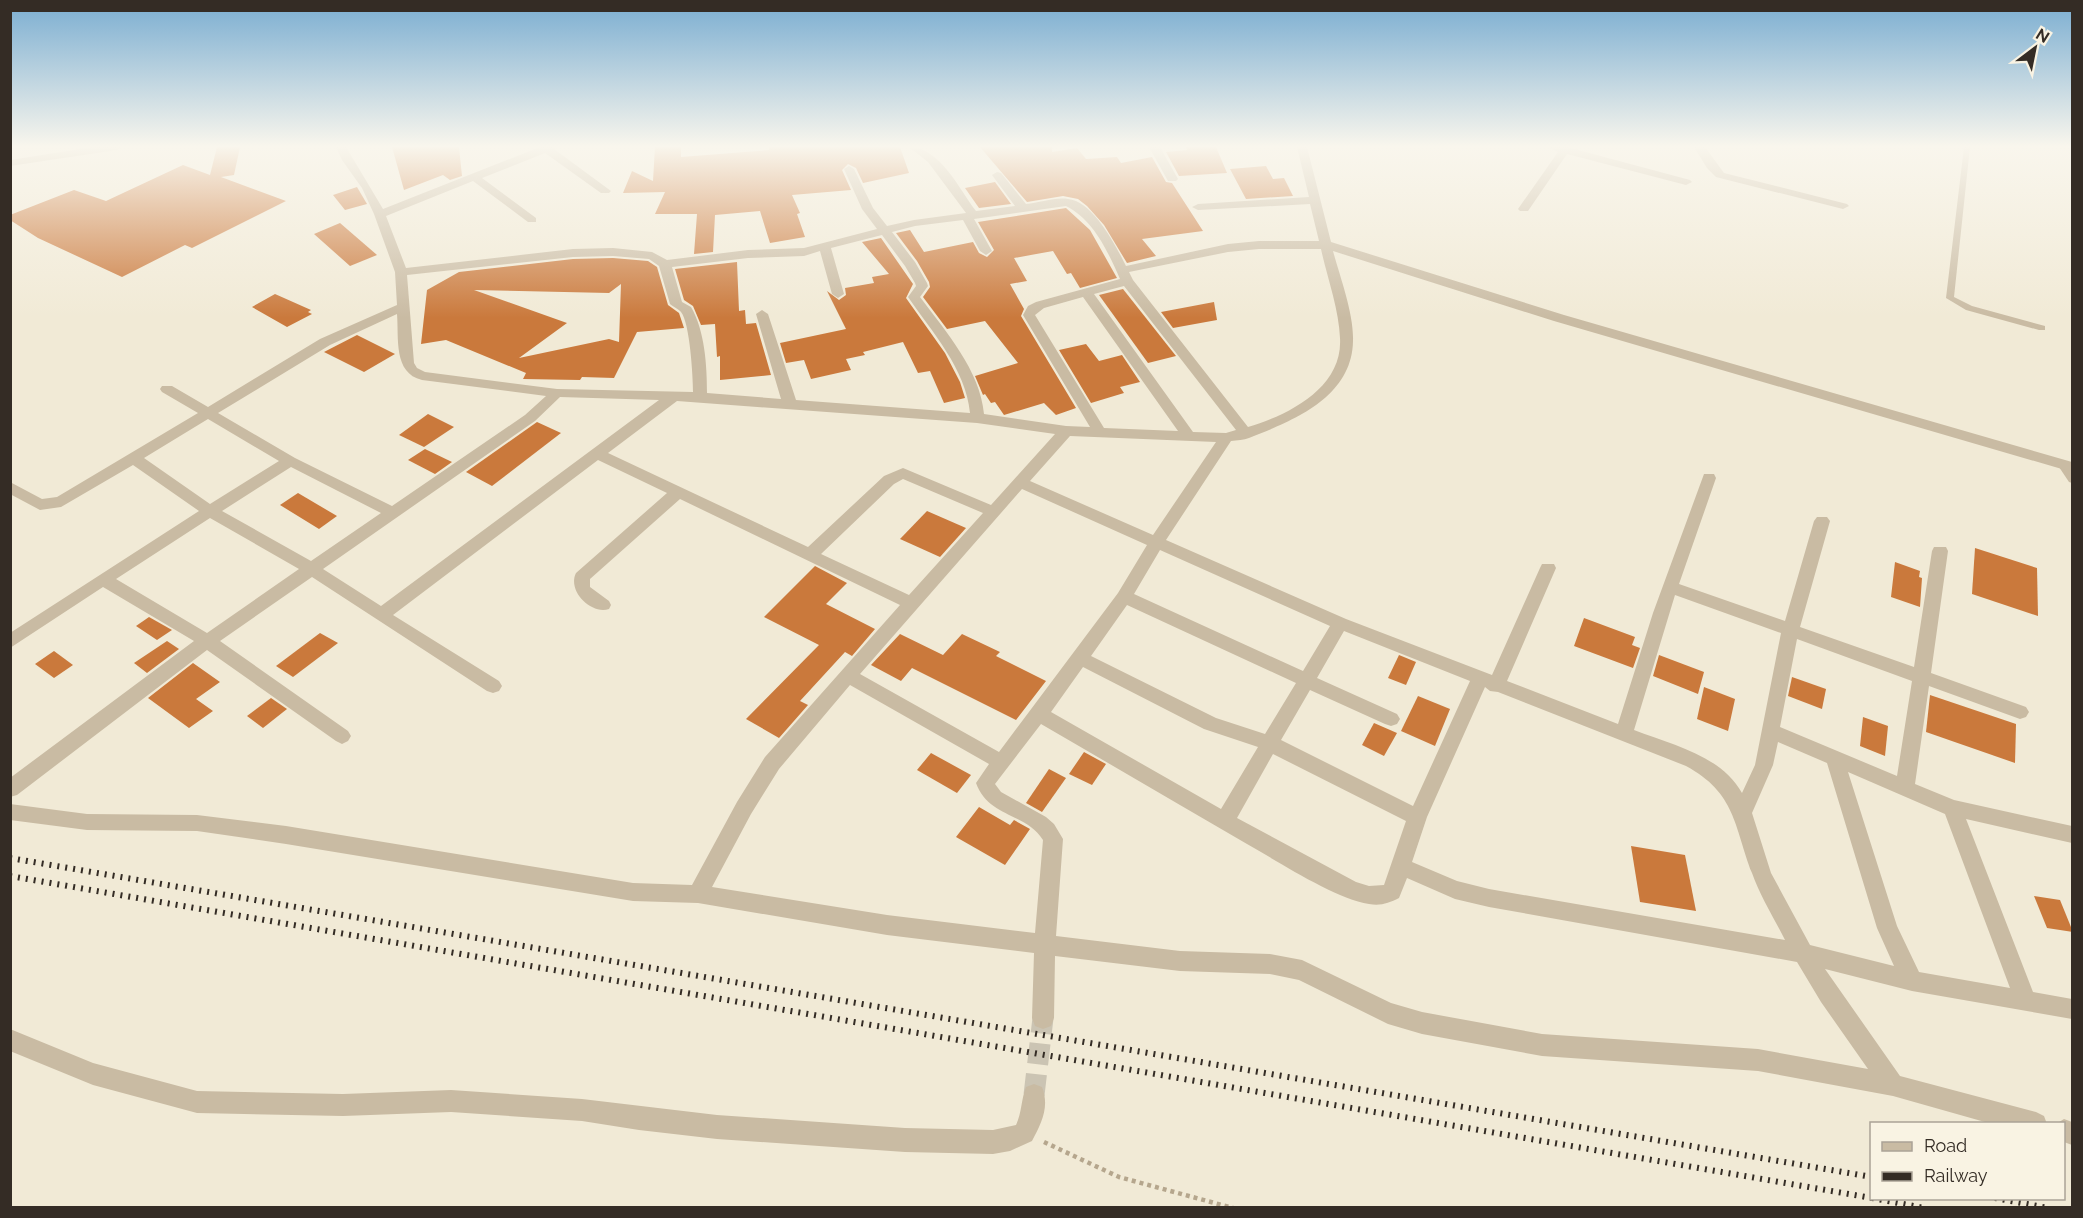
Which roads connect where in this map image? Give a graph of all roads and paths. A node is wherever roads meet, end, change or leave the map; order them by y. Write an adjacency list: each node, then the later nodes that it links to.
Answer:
1 (375, 204): 18 (street)
2 (406, 204): 18 (street)
3 (510, 204): 20 (street)
4 (866, 204): 21 (street)
5 (962, 204): 19 (street)
6 (1020, 204): 16 (street)
7 (1045, 204): 16 (street)
8 (1069, 204): 27 (street)
9 (1251, 204): 15 (street)
10 (1317, 204): 22 (street)
11 (1527, 204): 17 (street)
12 (1834, 204): 14 (street)
13 (1961, 204): 32 (lane)
14 (1843, 206)
15 (1198, 207)
16 (1023, 208): 19 (street)
17 (1524, 209)
18 (380, 214): 26 (street)
19 (970, 216): 21 (street); 24 (street)
20 (532, 220)
21 (885, 229): 23 (street); 39 (street)
22 (1326, 245): 27 (street); 42 (street); 48 (street)
23 (825, 248): 25 (street); 29 (street)
24 (986, 251)
25 (665, 264): 26 (street); 36 (street)
26 (401, 272): 30 (street)
27 (1125, 276): 28 (street); 42 (street)
28 (1086, 292): 41 (street); 43 (street)
29 (838, 294)
30 (404, 307): 34 (street); 38 (street)
31 (762, 314): 37 (street)
32 (2042, 328)
33 (167, 388): 38 (street)
34 (557, 393): 35 (street); 56 (street)
35 (674, 396): 36 (street); 45 (street)
36 (700, 397): 37 (street)
37 (790, 404): 39 (street)
38 (209, 411): 46 (street); 47 (street)
39 (977, 418): 40 (street)
40 (1066, 431): 41 (street); 51 (street)
41 (1100, 433): 43 (street)
42 (1246, 434): 44 (street)
43 (1189, 437): 44 (street)
44 (1226, 438): 58 (street)
45 (598, 454): 53 (street); 68 (street)
46 (135, 459): 52 (street); 54 (street)
47 (290, 461): 54 (street); 56 (street)
48 (2067, 466): 50 (lane)
49 (1708, 478): 64 (street)
50 (2073, 480)
51 (1021, 483): 55 (street); 58 (street)
52 (10, 487)
53 (678, 492): 60 (street); 67 (street)
54 (211, 512): 62 (street); 63 (street)
55 (994, 512): 60 (street); 66 (street)
56 (393, 513): 62 (street)
57 (1822, 521): 70 (street)
58 (1156, 543): 65 (street); 69 (street)
59 (1940, 551): 75 (street)
60 (811, 554): 66 (street)
61 (1548, 568): 77 (street)
62 (312, 569): 68 (street); 71 (street)
63 (103, 579): 71 (street); 72 (street)
64 (1670, 587): 70 (street); 83 (street)
65 (1124, 597): 73 (street); 76 (street)
66 (910, 603): 74 (street)
67 (603, 605)
68 (381, 615): 78 (street)
69 (1340, 623): 76 (street); 77 (street)
70 (1790, 632): 75 (street); 82 (street)
71 (207, 641): 84 (street); 89 (street)
72 (10, 642)
73 (1080, 658): 80 (street); 85 (street)
74 (847, 675): 87 (street); 97 (street)
75 (1922, 677): 79 (street); 88 (street)
76 (1305, 679): 81 (street); 85 (street)
77 (1488, 682): 83 (street); 93 (street)
78 (493, 686)
79 (2020, 712)
80 (1040, 714): 87 (street); 94 (street)
81 (1390, 718)
82 (1771, 731): 86 (street); 92 (street)
83 (1624, 735): 92 (street)
84 (342, 736)
85 (1269, 743): 93 (street); 94 (street)
86 (1834, 757): 88 (street); 100 (street)
87 (1001, 762): 98 (street)
88 (1905, 787): 90 (street)
89 (10, 789)
90 (1952, 808): 95 (street); 101 (street)
91 (10, 812): 97 (street)
92 (1742, 813): 99 (street)
93 (1417, 817): 96 (street)
94 (1225, 820): 96 (street)
95 (2073, 834)
96 (1401, 866): 99 (street)
97 (698, 894): 98 (street)
98 (1045, 944): 103 (street); 105 (street)
99 (1803, 953): 100 (street); 105 (street)
100 (1912, 981): 101 (street)
101 (2026, 1002): 102 (street)
102 (2073, 1009)
103 (1043, 1018)
104 (10, 1040): 108 (street)
105 (1893, 1085): 107 (street)
106 (1034, 1095): 108 (street)
107 (2029, 1122)
108 (1024, 1133): 109 (path)
109 (1233, 1208)

